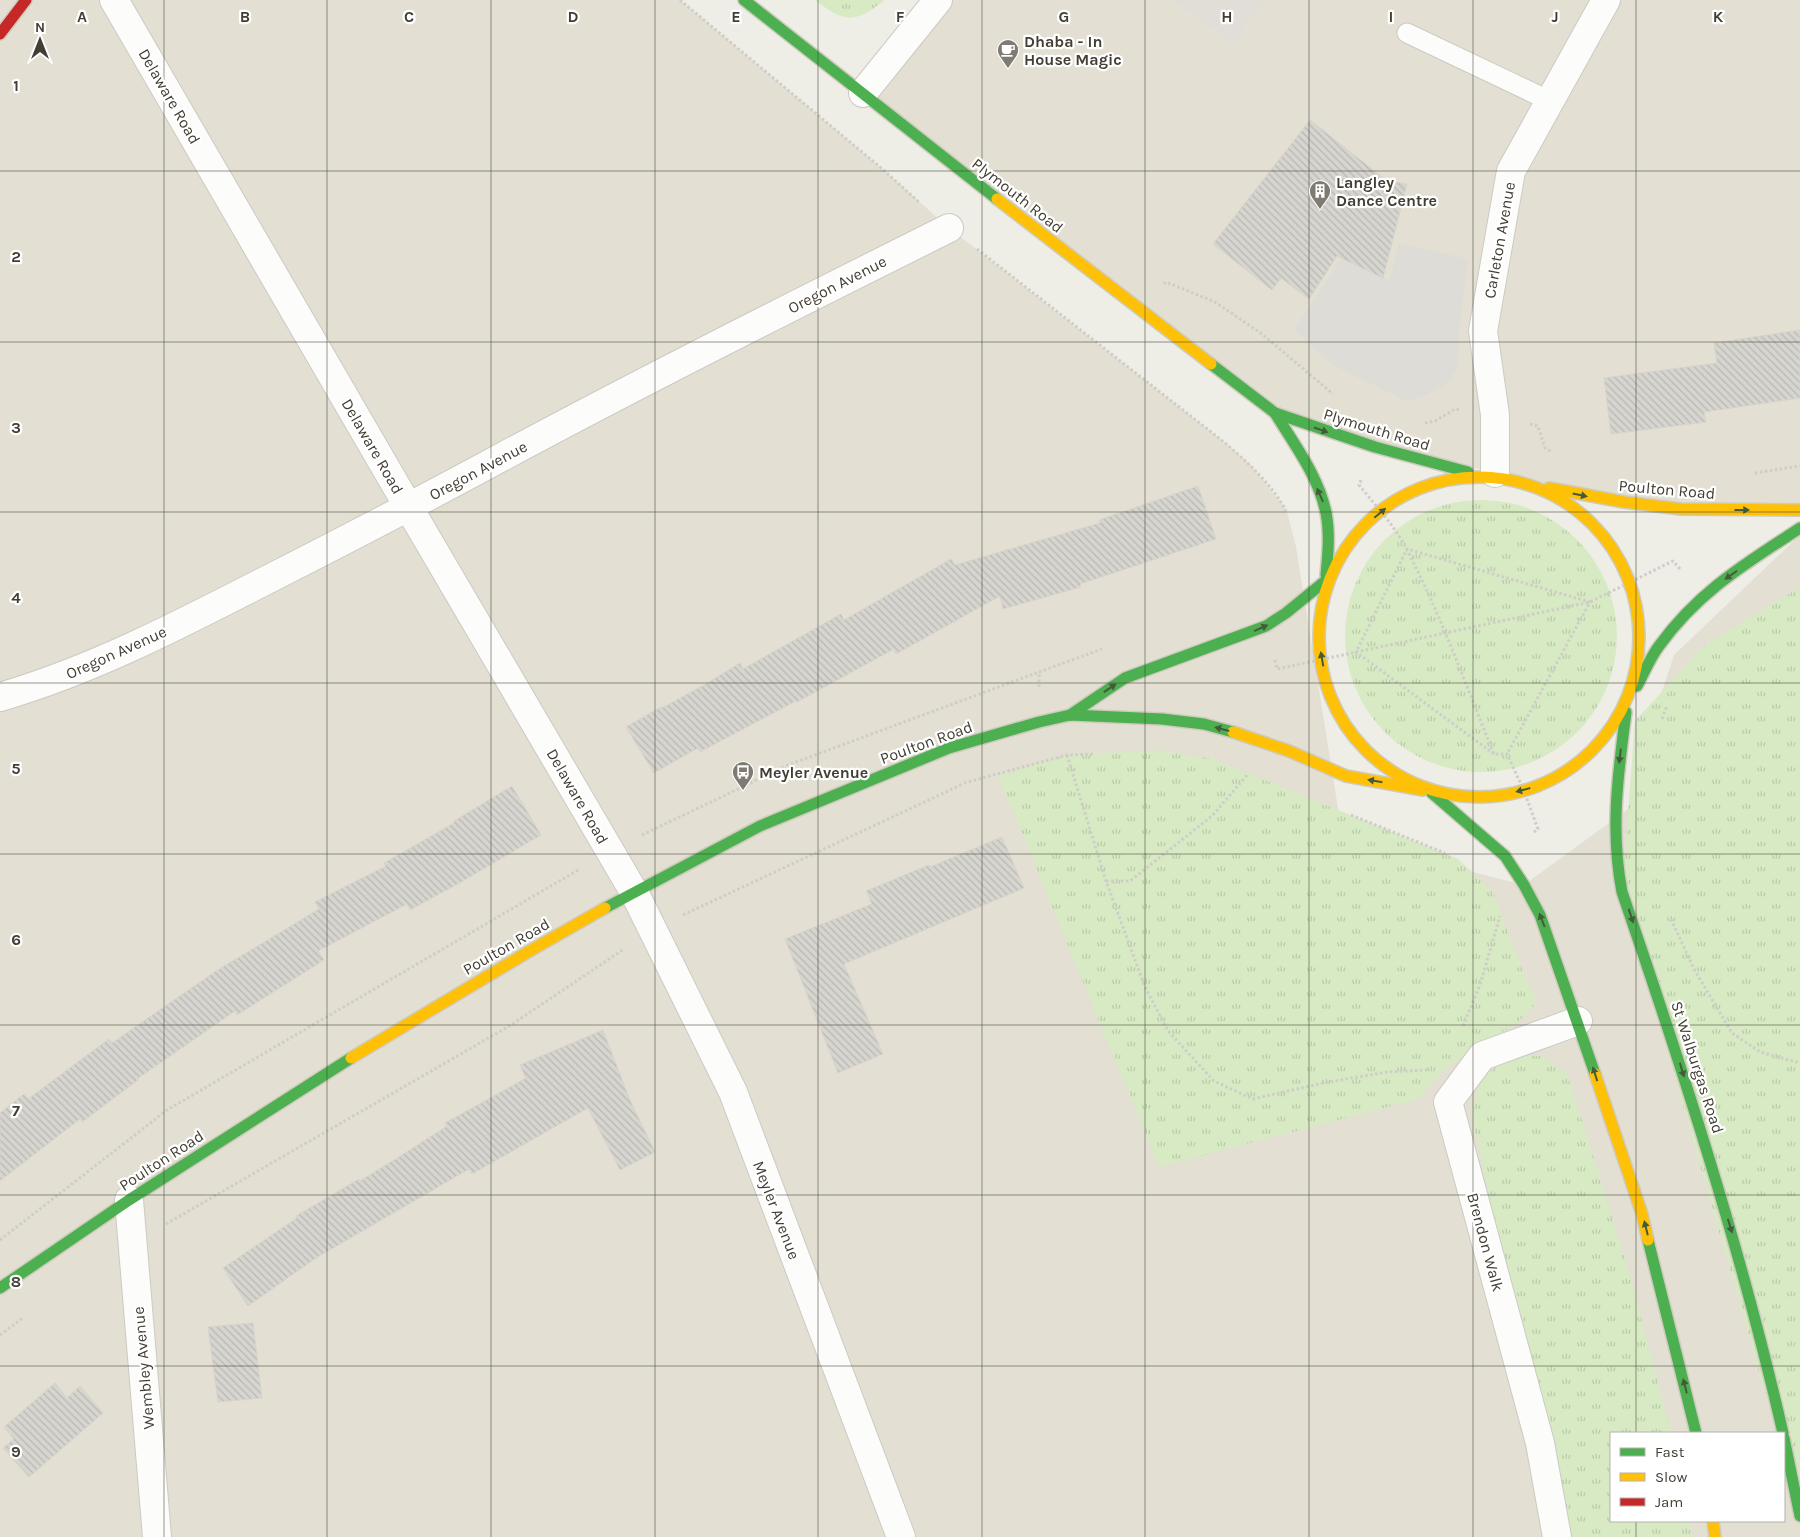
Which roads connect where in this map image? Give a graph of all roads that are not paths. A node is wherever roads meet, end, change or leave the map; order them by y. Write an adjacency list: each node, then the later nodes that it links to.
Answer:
1 (26, 0): 7 (main road)
2 (114, 0): 14 (street, Delaware Road)
3 (744, 0): 8 (main road, Plymouth Road)
4 (938, 0): 8 (street)
5 (1606, 0): 9 (street, Carleton Avenue)
6 (1407, 33): 9 (lane)
7 (0, 34)
8 (863, 93): 11 (main road, Plymouth Road)
9 (1550, 101): 12 (street, Carleton Avenue)
10 (949, 228): 14 (street, Oregon Avenue)
11 (1275, 413): 12 (main road, Plymouth Road, one-way to 12); 17 (main road, Plymouth Road, one-way to 11)
12 (1483, 472): 13 (main road, Plymouth Road); 17 (main road, one-way to 12)
13 (1533, 484): 15 (main road, Poulton Road, one-way to 15); 19 (main road, St Walburgas Road)
14 (409, 508): 18 (street, Oregon Avenue); 22 (street, Delaware Road)
15 (1800, 510)
16 (1800, 528): 19 (main road, one-way to 19)
17 (1325, 580): 20 (main road, Poulton Road, one-way to 17); 21 (main road, Plymouth Road, one-way to 17)
18 (0, 697)
19 (1628, 702): 21 (main road, Poulton Road, one-way to 21); 27 (main road, St Walburgas Road, one-way to 27)
20 (1070, 715): 21 (main road, Poulton Road, one-way to 20); 22 (main road, Poulton Road)
21 (1428, 791): 23 (main road, one-way to 21)
22 (634, 892): 24 (main road, Poulton Road); 32 (street, Meyler Avenue)
23 (1578, 1021): 26 (main road, one-way to 23); 33 (street, Brendon Walk)
24 (129, 1200): 25 (main road, Poulton Road); 31 (street, Wembley Avenue)
25 (0, 1288)
26 (1696, 1432)
27 (1783, 1432)
28 (1785, 1443): 29 (main road)
29 (1800, 1516)
30 (1713, 1522): 34 (main road)
31 (157, 1537)
32 (901, 1537)
33 (1557, 1537)
34 (1716, 1537)

